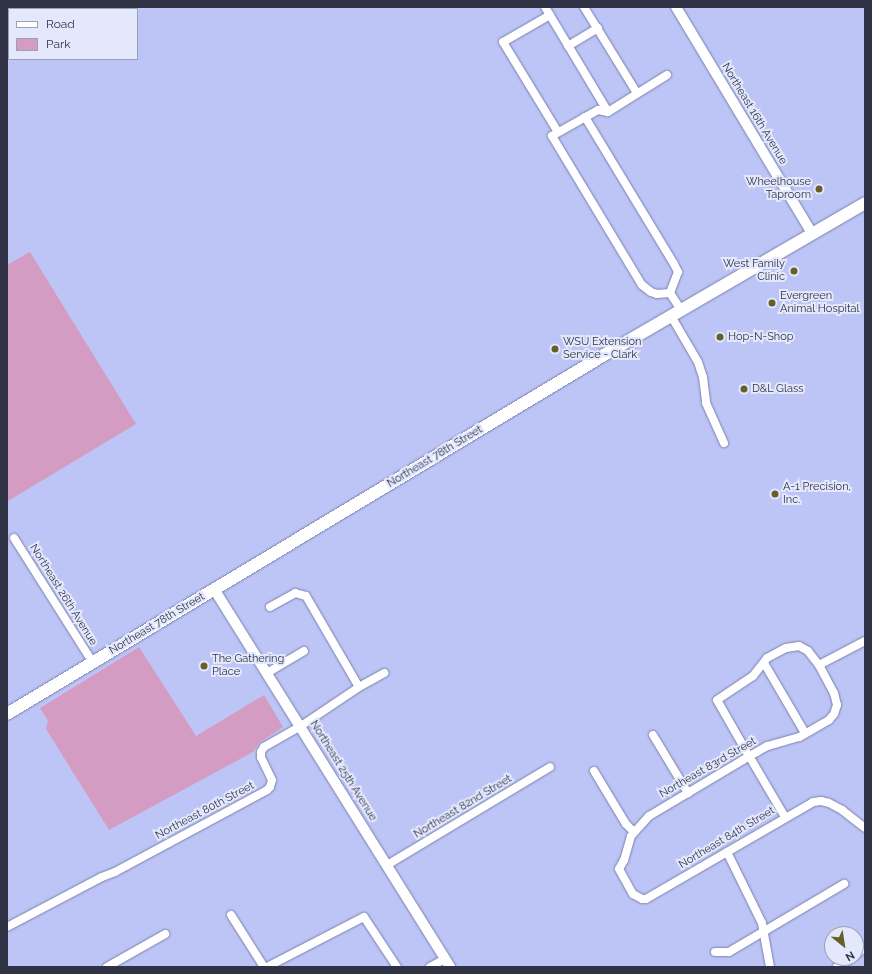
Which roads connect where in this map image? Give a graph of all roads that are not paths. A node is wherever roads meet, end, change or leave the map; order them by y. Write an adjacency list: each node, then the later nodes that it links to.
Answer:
1 (545, 7): 4 (street)
2 (584, 7): 5 (street)
3 (676, 7): 13 (street, Northeast 16th Avenue)
4 (550, 15): 6 (street); 11 (street)
5 (598, 28): 6 (street); 8 (street)
6 (568, 46): 9 (street)
7 (667, 75): 8 (street)
8 (637, 93): 9 (street)
9 (608, 112): 10 (street)
10 (585, 117): 11 (street); 14 (street)
11 (558, 132): 14 (street)
12 (865, 203): 13 (main road, Northeast 78th Street)
13 (812, 233): 15 (main road, Northeast 78th Street)
14 (670, 293): 15 (street)
15 (676, 313): 16 (street); 18 (main road, Northeast 78th Street)
16 (724, 443)
17 (14, 538): 22 (street, Northeast 26th Avenue)
18 (214, 589): 22 (main road, Northeast 78th Street); 25 (street, Northeast 25th Avenue)
19 (270, 606): 27 (street)
20 (865, 641): 24 (street)
21 (304, 650): 25 (street)
22 (93, 663): 28 (main road, Northeast 78th Street)
23 (764, 663): 24 (street); 30 (street); 32 (street)
24 (819, 665): 30 (street, Northeast 83rd Street)
25 (267, 673): 29 (street, Northeast 25th Avenue)
26 (384, 673): 27 (street, Northeast 80th Street)
27 (359, 687): 29 (street, Northeast 80th Street)
28 (7, 714)
29 (300, 726): 40 (street, Northeast 25th Avenue); 44 (street, Northeast 80th Street)
30 (805, 733): 32 (street, Northeast 83rd Street)
31 (653, 735): 35 (street)
32 (749, 756): 35 (street, Northeast 83rd Street); 36 (street)
33 (550, 768): 40 (street, Northeast 82nd Street)
34 (594, 771): 38 (street)
35 (688, 792): 38 (street, Northeast 83rd Street)
36 (785, 817): 37 (street, Northeast 84th Street); 39 (street, Northeast 84th Street)
37 (865, 828)
38 (634, 832): 42 (street, Northeast 83rd Street)
39 (727, 852): 42 (street, Northeast 84th Street); 45 (street)
40 (387, 866): 48 (street, Northeast 25th Avenue)
41 (844, 884): 45 (street)
42 (646, 899)
43 (231, 915): 50 (street)
44 (7, 927)
45 (764, 932): 47 (street); 53 (street)
46 (165, 934): 49 (street)
47 (715, 952)
48 (448, 963): 52 (street)
49 (107, 967)
50 (266, 967): 51 (street)
51 (397, 967)
52 (430, 967)
53 (770, 967)

